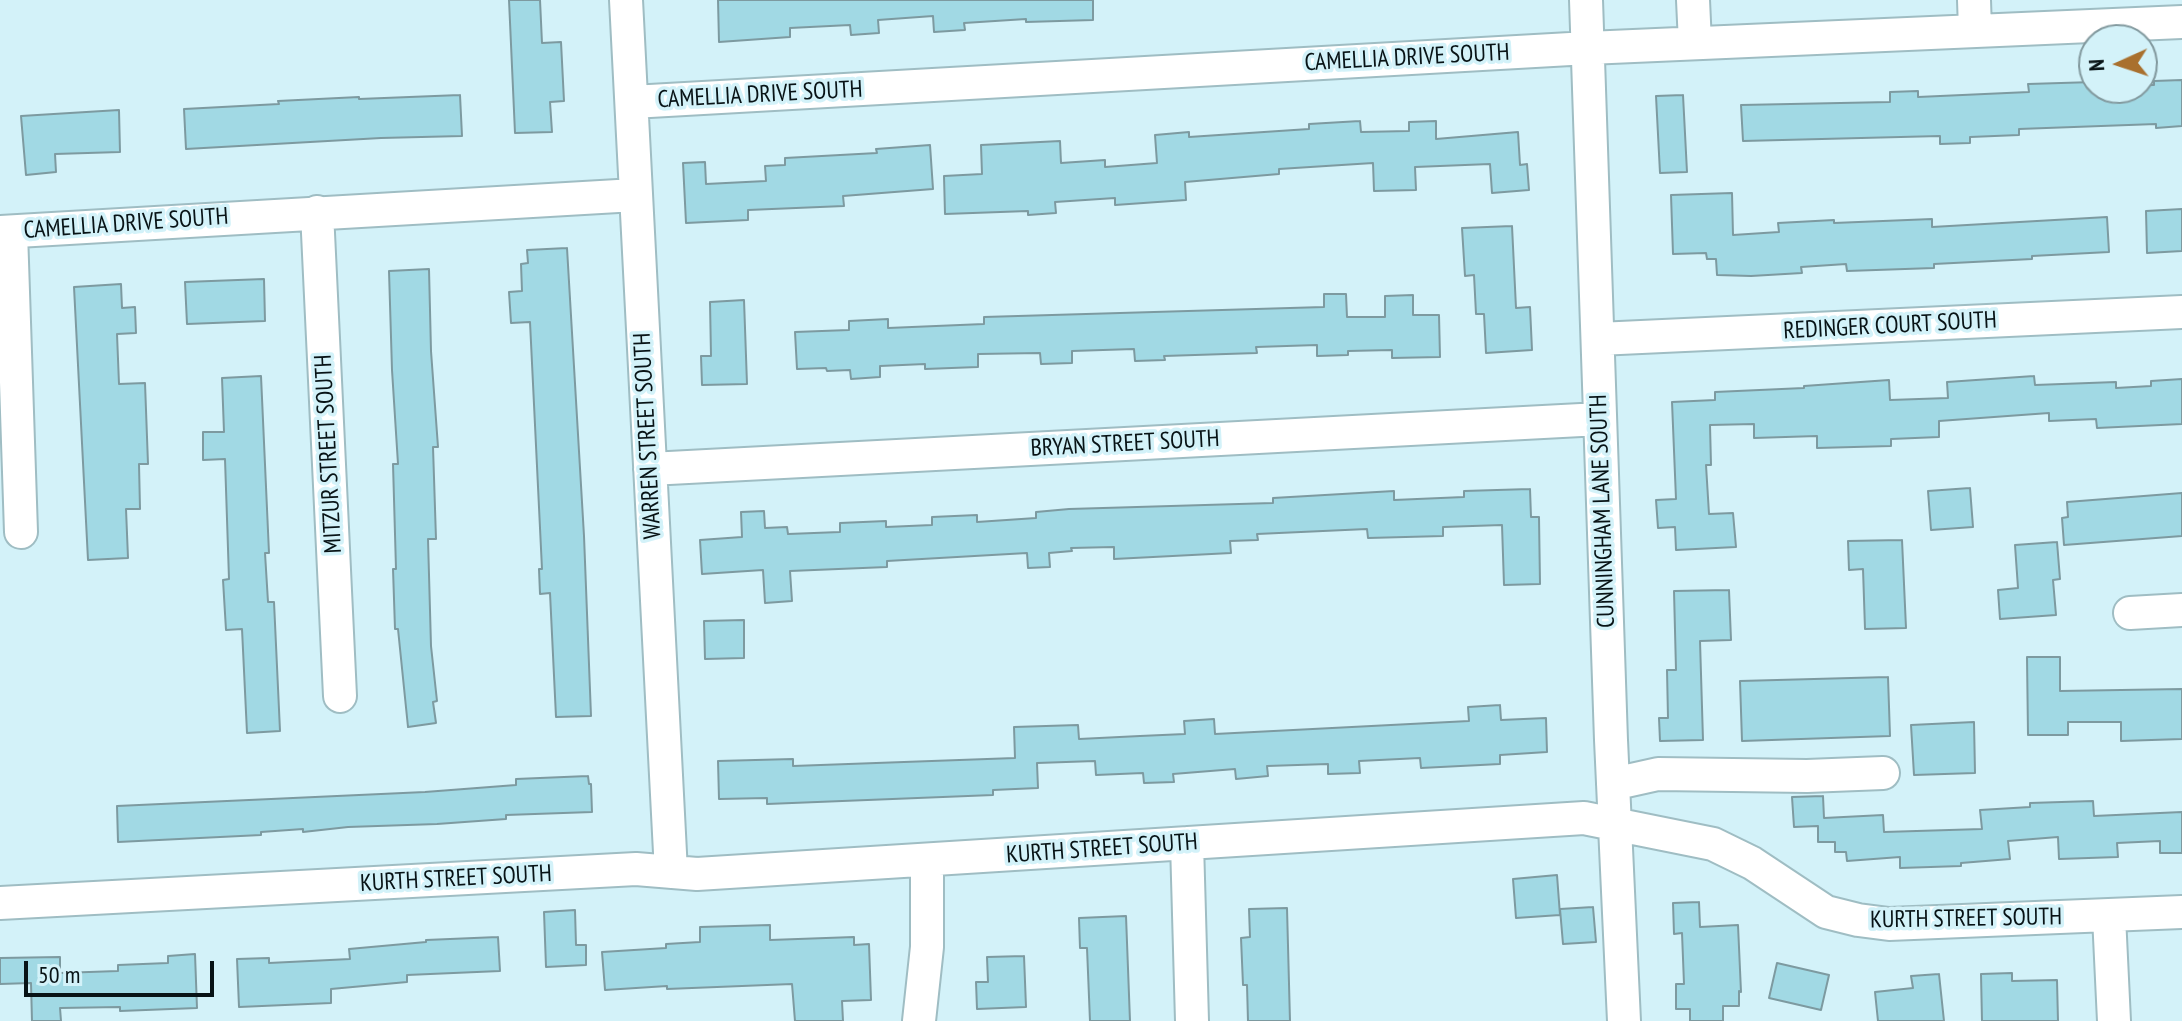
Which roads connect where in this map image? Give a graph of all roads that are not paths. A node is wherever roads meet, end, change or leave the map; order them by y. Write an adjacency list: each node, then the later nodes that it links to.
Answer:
1 (626, 0): 8 (street, WARREN STREET SOUTH)
2 (1586, 0): 7 (street, CUNNINGHAM LANE SOUTH)
3 (1693, 0): 6 (street)
4 (1975, 15): 5 (street, CAMELLIA DRIVE SOUTH); 6 (street, CAMELLIA DRIVE SOUTH)
5 (2182, 22)
6 (1695, 43): 7 (street, CAMELLIA DRIVE SOUTH)
7 (1588, 48): 8 (street, CAMELLIA DRIVE SOUTH); 13 (street, CUNNINGHAM LANE SOUTH)
8 (632, 102): 9 (street, WARREN STREET SOUTH)
9 (635, 195): 10 (street, CAMELLIA DRIVE SOUTH); 15 (street, WARREN STREET SOUTH)
10 (317, 212): 11 (street, CAMELLIA DRIVE SOUTH); 19 (street, MITZUR STREET SOUTH)
11 (6, 232): 16 (street)
12 (2182, 312): 13 (street, REDINGER COURT SOUTH)
13 (1598, 339): 14 (street, CUNNINGHAM LANE SOUTH)
14 (1600, 419): 15 (street, BRYAN STREET SOUTH); 21 (street, CUNNINGHAM LANE SOUTH)
15 (650, 469): 25 (street, WARREN STREET SOUTH)
16 (21, 532)
17 (2182, 610): 18 (street)
18 (2130, 613)
19 (340, 696)
20 (1883, 773): 21 (street)
21 (1613, 784): 22 (street, CUNNINGHAM LANE SOUTH)
22 (1615, 824): 23 (street, KURTH STREET SOUTH); 28 (street, KURTH STREET SOUTH); 31 (street, CUNNINGHAM LANE SOUTH)
23 (1187, 843): 24 (street, KURTH STREET SOUTH); 30 (street)
24 (927, 861): 25 (street, KURTH STREET SOUTH); 29 (street)
25 (671, 872): 26 (street, KURTH STREET SOUTH)
26 (0, 903)
27 (2182, 912): 28 (street, KURTH STREET SOUTH)
28 (2109, 916): 32 (street)
29 (919, 1021)
30 (1192, 1021)
31 (1624, 1021)
32 (2114, 1021)

